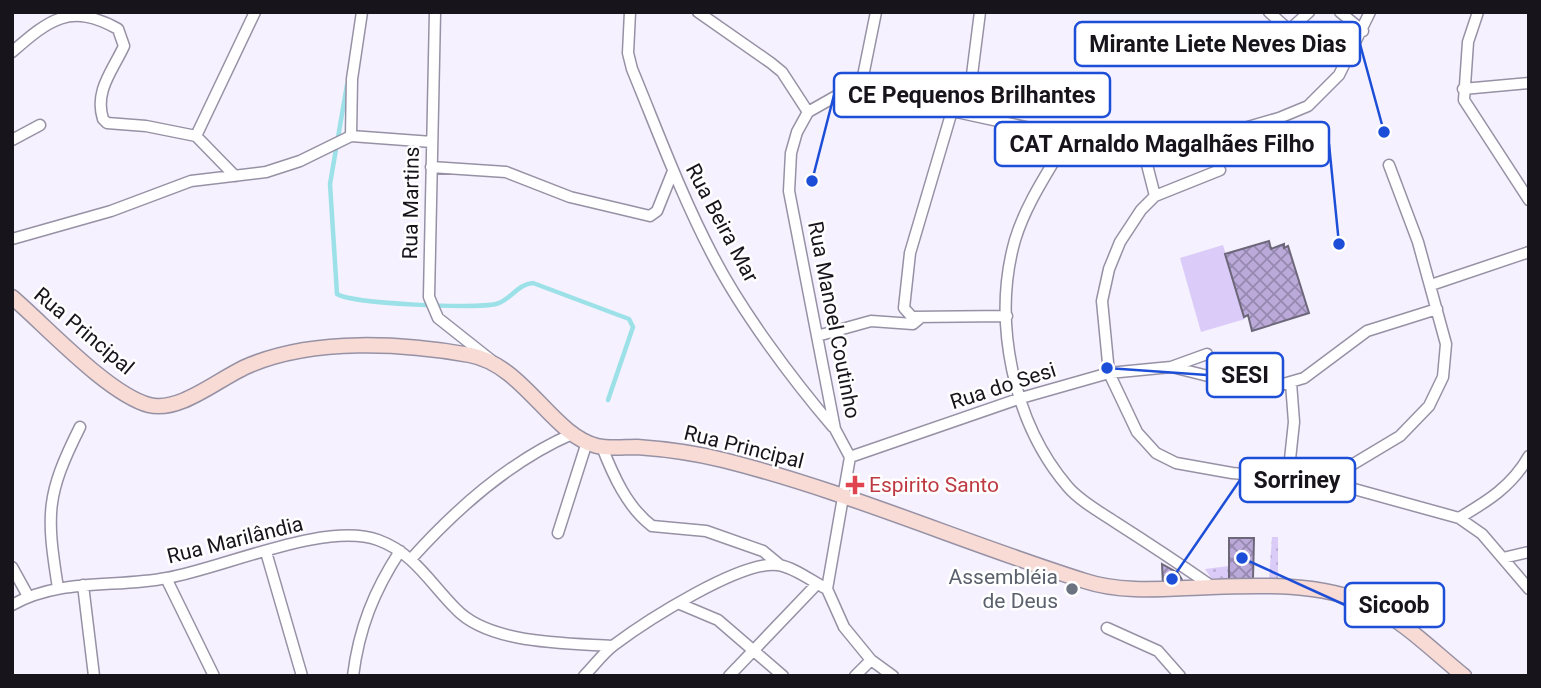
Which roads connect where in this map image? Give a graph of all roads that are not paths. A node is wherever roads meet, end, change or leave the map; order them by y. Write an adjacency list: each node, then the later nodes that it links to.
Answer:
1 (255, 12): 22 (street)
2 (362, 12): 23 (street)
3 (435, 12): 26 (street, Rua Martins)
4 (630, 12): 31 (street, Rua Beira Mar)
5 (698, 12): 19 (street)
6 (876, 12): 17 (street)
7 (980, 12): 20 (street)
8 (1269, 12): 9 (street)
9 (1309, 12)
10 (1340, 12): 13 (street)
11 (1370, 12): 13 (street)
12 (1478, 12): 16 (street)
13 (1363, 31): 27 (street)
14 (12, 52): 22 (street)
15 (1529, 83): 16 (street)
16 (1463, 89): 34 (street)
17 (859, 96): 18 (street); 19 (street)
18 (952, 111): 20 (street); 41 (street)
19 (808, 112): 42 (street, Rua Manoel Coutinho)
20 (967, 114): 24 (street)
21 (40, 125): 25 (street)
22 (196, 136): 32 (street)
23 (351, 136): 26 (street); 32 (street)
24 (1069, 136): 27 (street); 40 (street)
25 (12, 140)
26 (432, 142): 29 (street, Rua Martins)
27 (1144, 153): 33 (street)
28 (1389, 165): 37 (street)
29 (431, 167): 31 (street); 44 (street, Rua Martins)
30 (1220, 170): 33 (street)
31 (673, 171): 50 (street, Rua Beira Mar)
32 (235, 176): 35 (street)
33 (1155, 196): 46 (street)
34 (1529, 200)
35 (12, 239)
36 (1529, 252): 37 (street)
37 (1431, 285): 39 (street)
38 (12, 297): 44 (street, Rua Principal)
39 (1437, 309): 47 (street, Rua do Sesi); 57 (street)
40 (1007, 316): 41 (street); 48 (street)
41 (921, 317): 42 (street)
42 (817, 336): 50 (street, Rua Manoel Coutinho)
43 (1207, 354): 45 (street, Rua do Sesi)
44 (496, 363): 51 (street, Rua Principal)
45 (1171, 367): 46 (street, Rua do Sesi); 47 (street, Rua do Sesi)
46 (1109, 373): 48 (street, Rua do Sesi); 56 (street)
47 (1291, 383): 56 (street)
48 (1021, 398): 55 (street, Rua do Sesi); 71 (street)
49 (80, 427): 72 (street)
50 (835, 429): 55 (street, Rua Manoel Coutinho)
51 (572, 434): 52 (street, Rua Principal); 64 (street)
52 (587, 442): 53 (street, Rua Principal); 60 (street)
53 (602, 447): 58 (street, Rua Principal); 66 (street)
54 (1529, 456): 59 (street)
55 (850, 457): 58 (street)
56 (1288, 478): 57 (street)
57 (1325, 481): 59 (street)
58 (841, 495): 70 (street); 71 (street, Rua Principal)
59 (1459, 518): 65 (street)
60 (558, 533)
61 (400, 551): 62 (street, Rua Marilândia); 64 (street, Rua Marilândia); 84 (street)
62 (266, 552): 68 (street, Rua Marilândia); 83 (street)
63 (1529, 552): 65 (street)
64 (412, 558): 78 (street, Rua Marilândia)
65 (1503, 558): 73 (street)
66 (781, 565): 70 (street); 75 (street)
67 (12, 567): 74 (street)
68 (166, 578): 69 (street, Rua Marilândia); 82 (street)
69 (83, 585): 72 (street, Rua Marilândia); 81 (street)
70 (822, 587): 79 (street); 80 (street)
71 (1213, 587): 91 (street, Rua Principal)
72 (58, 588): 74 (street, Rua Marilândia)
73 (1529, 589)
74 (28, 596): 76 (street, Rua Marilândia)
75 (680, 604): 78 (street); 79 (street)
76 (12, 605)
77 (1107, 628): 90 (street)
78 (612, 646): 85 (street)
79 (756, 650): 86 (street); 87 (street)
80 (871, 660): 88 (street); 89 (street)
81 (94, 676)
82 (214, 676)
83 (302, 676)
84 (353, 676)
85 (584, 676)
86 (729, 676)
87 (783, 676)
88 (855, 676)
89 (893, 676)
90 (1180, 676)
91 (1464, 676)

